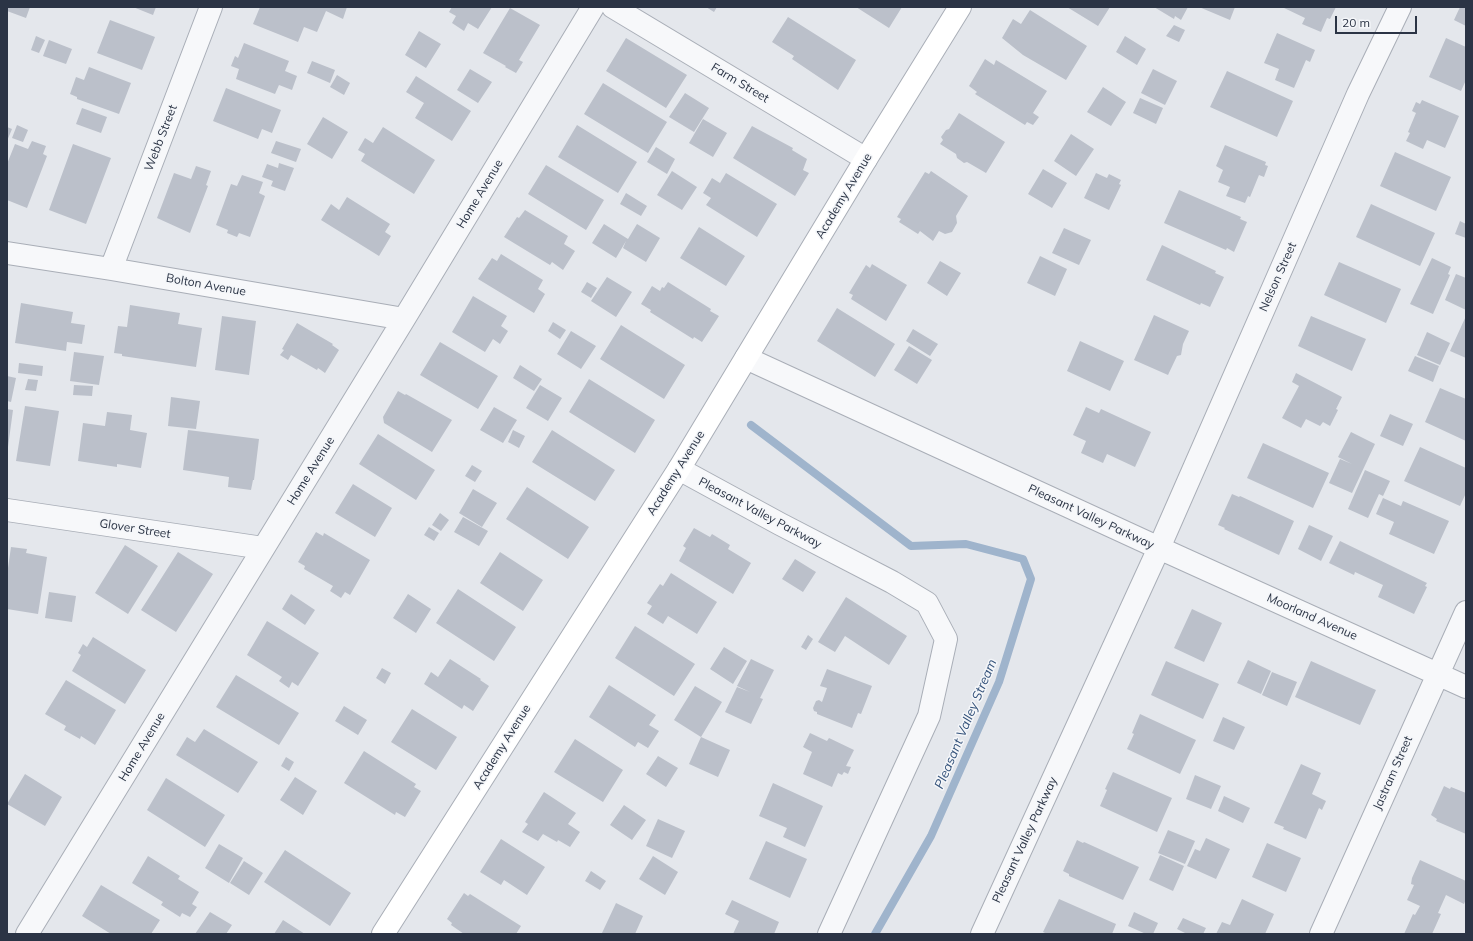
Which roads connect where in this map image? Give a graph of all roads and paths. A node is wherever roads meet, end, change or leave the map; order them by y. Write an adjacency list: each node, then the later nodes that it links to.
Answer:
1 (211, 7): 8 (street, Webb Street)
2 (593, 7): 9 (street, Home Avenue)
3 (613, 7): 6 (street, Farm Street)
4 (960, 7): 6 (street, Academy Avenue)
5 (1400, 7): 14 (street, Nelson Street)
6 (866, 159): 10 (street, Academy Avenue)
7 (7, 253): 8 (street, Bolton Avenue)
8 (111, 269): 9 (street, Bolton Avenue)
9 (404, 319): 13 (street, Home Avenue)
10 (746, 358): 11 (street, Academy Avenue); 14 (street, Pleasant Valley Parkway)
11 (679, 469): 19 (street, Academy Avenue); 20 (street, Pleasant Valley Parkway)
12 (7, 510): 13 (street, Glover Street)
13 (263, 548): 18 (street, Home Avenue)
14 (1159, 548): 16 (street, Moorland Avenue); 21 (street, Pleasant Valley Parkway)
15 (1466, 612): 16 (street, Jastram Street)
16 (1437, 674): 17 (street, Moorland Avenue); 22 (street, Jastram Street)
17 (1466, 687)
18 (27, 934)
19 (383, 934)
20 (829, 934)
21 (982, 934)
22 (1320, 934)

